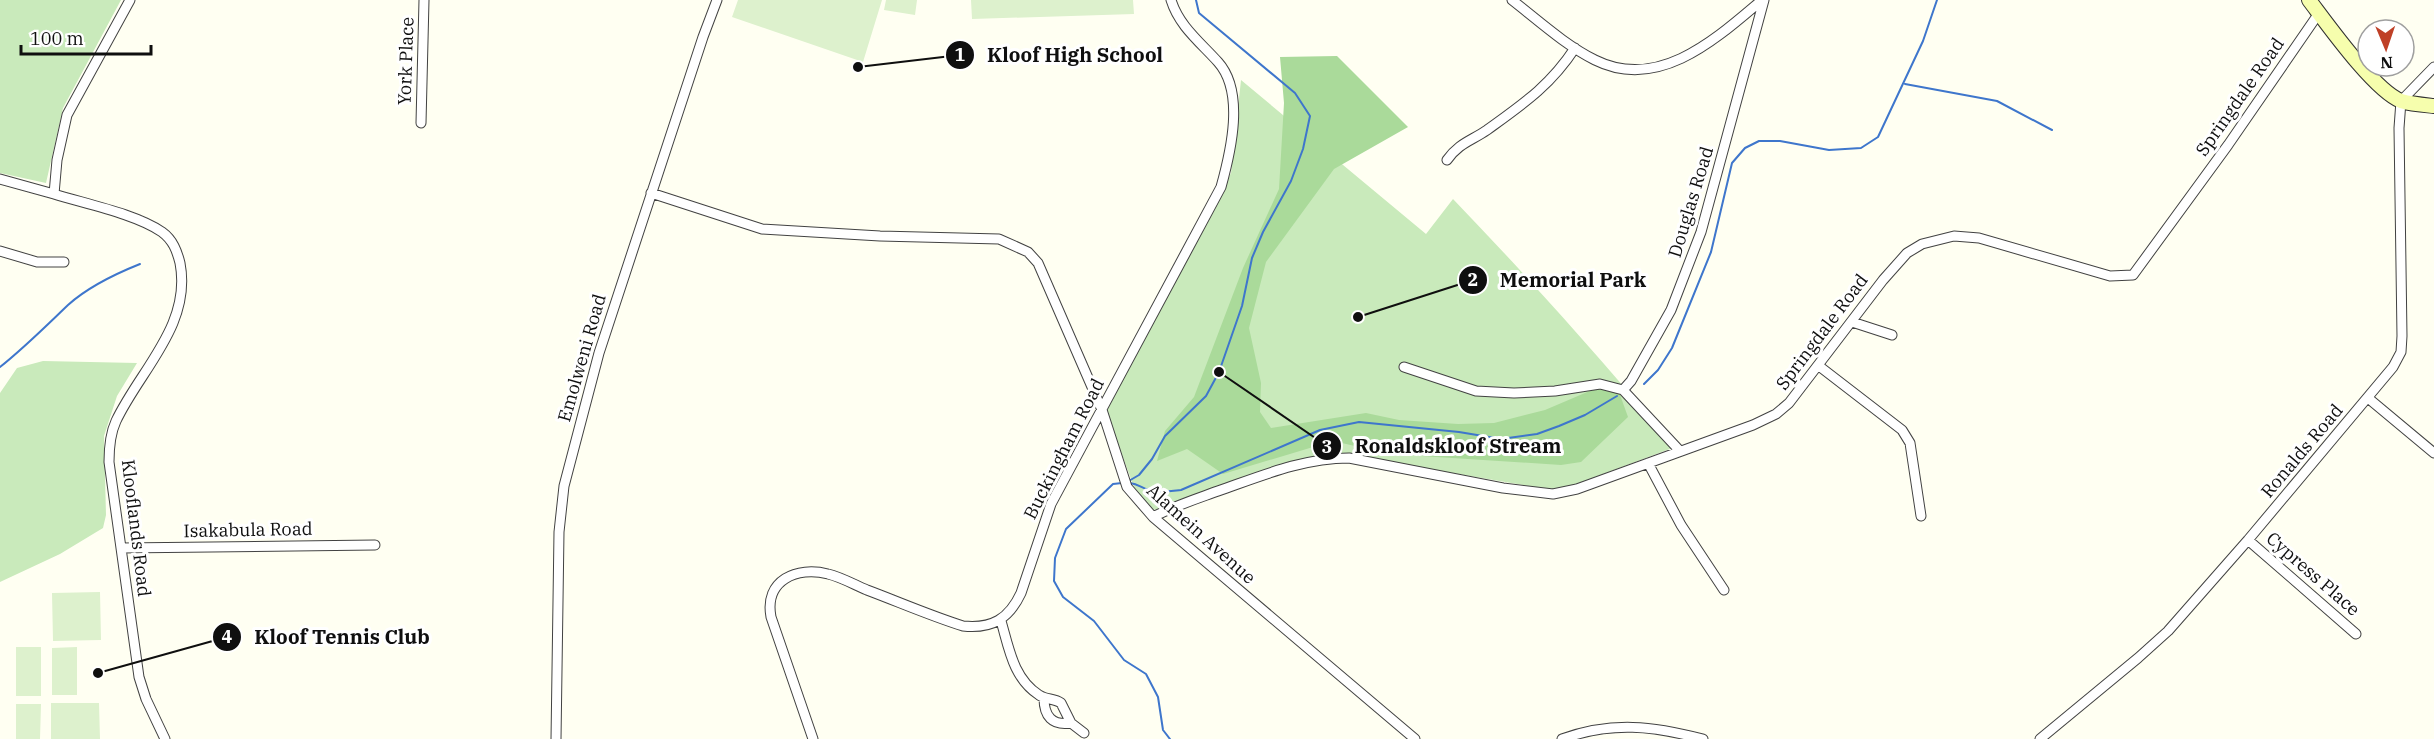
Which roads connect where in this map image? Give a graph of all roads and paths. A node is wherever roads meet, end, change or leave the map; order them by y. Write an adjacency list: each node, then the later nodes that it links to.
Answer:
1 (130, 0): 17 (street)
2 (424, 0): 13 (street, York Place)
3 (717, 0): 16 (street, Emolweni Road)
4 (1171, 0): 26 (street, Buckingham Road)
5 (1512, 0): 9 (street)
6 (1763, 0): 9 (street); 24 (street, Douglas Road)
7 (2309, 0): 8 (main road)
8 (2319, 13): 11 (main road); 20 (street, Springdale Road)
9 (1575, 48): 14 (street)
10 (2434, 67): 11 (street)
11 (2401, 100): 12 (main road); 25 (street, Ronalds Road)
12 (2434, 106)
13 (421, 123)
14 (1447, 160)
15 (0, 179): 17 (street, Klooflands Road)
16 (651, 193): 26 (street, Alamein Avenue); 42 (street, Emolweni Road)
17 (54, 194): 34 (street, Klooflands Road)
18 (0, 252): 19 (street)
19 (64, 262)
20 (1852, 322): 21 (street); 22 (street, Springdale Road)
21 (1892, 335)
22 (1819, 366): 27 (street, Springdale Road); 30 (street)
23 (1404, 367): 24 (street)
24 (1623, 390): 27 (street)
25 (2367, 398): 28 (street); 32 (street, Ronalds Road)
26 (1102, 410): 31 (street, Alamein Avenue); 36 (street, Buckingham Road)
27 (1680, 451): 29 (street, Springdale Road)
28 (2434, 453)
29 (1648, 463): 31 (street, Springdale Road); 35 (street)
30 (1921, 516)
31 (1153, 517): 44 (street, Alamein Avenue)
32 (2248, 540): 37 (street, Cypress Place); 47 (street, Ronalds Road)
33 (375, 545): 34 (street, Isakabula Road)
34 (121, 548): 41 (street, Klooflands Road)
35 (1724, 590)
36 (1001, 621): 38 (street); 43 (street)
37 (2356, 633)
38 (1044, 698): 39 (street); 39 (street)
39 (1071, 723): 40 (street)
40 (1084, 733)
41 (165, 739)
42 (556, 739)
43 (813, 739)
44 (1415, 739)
45 (1562, 739): 46 (street)
46 (1703, 739)
47 (2040, 739)

